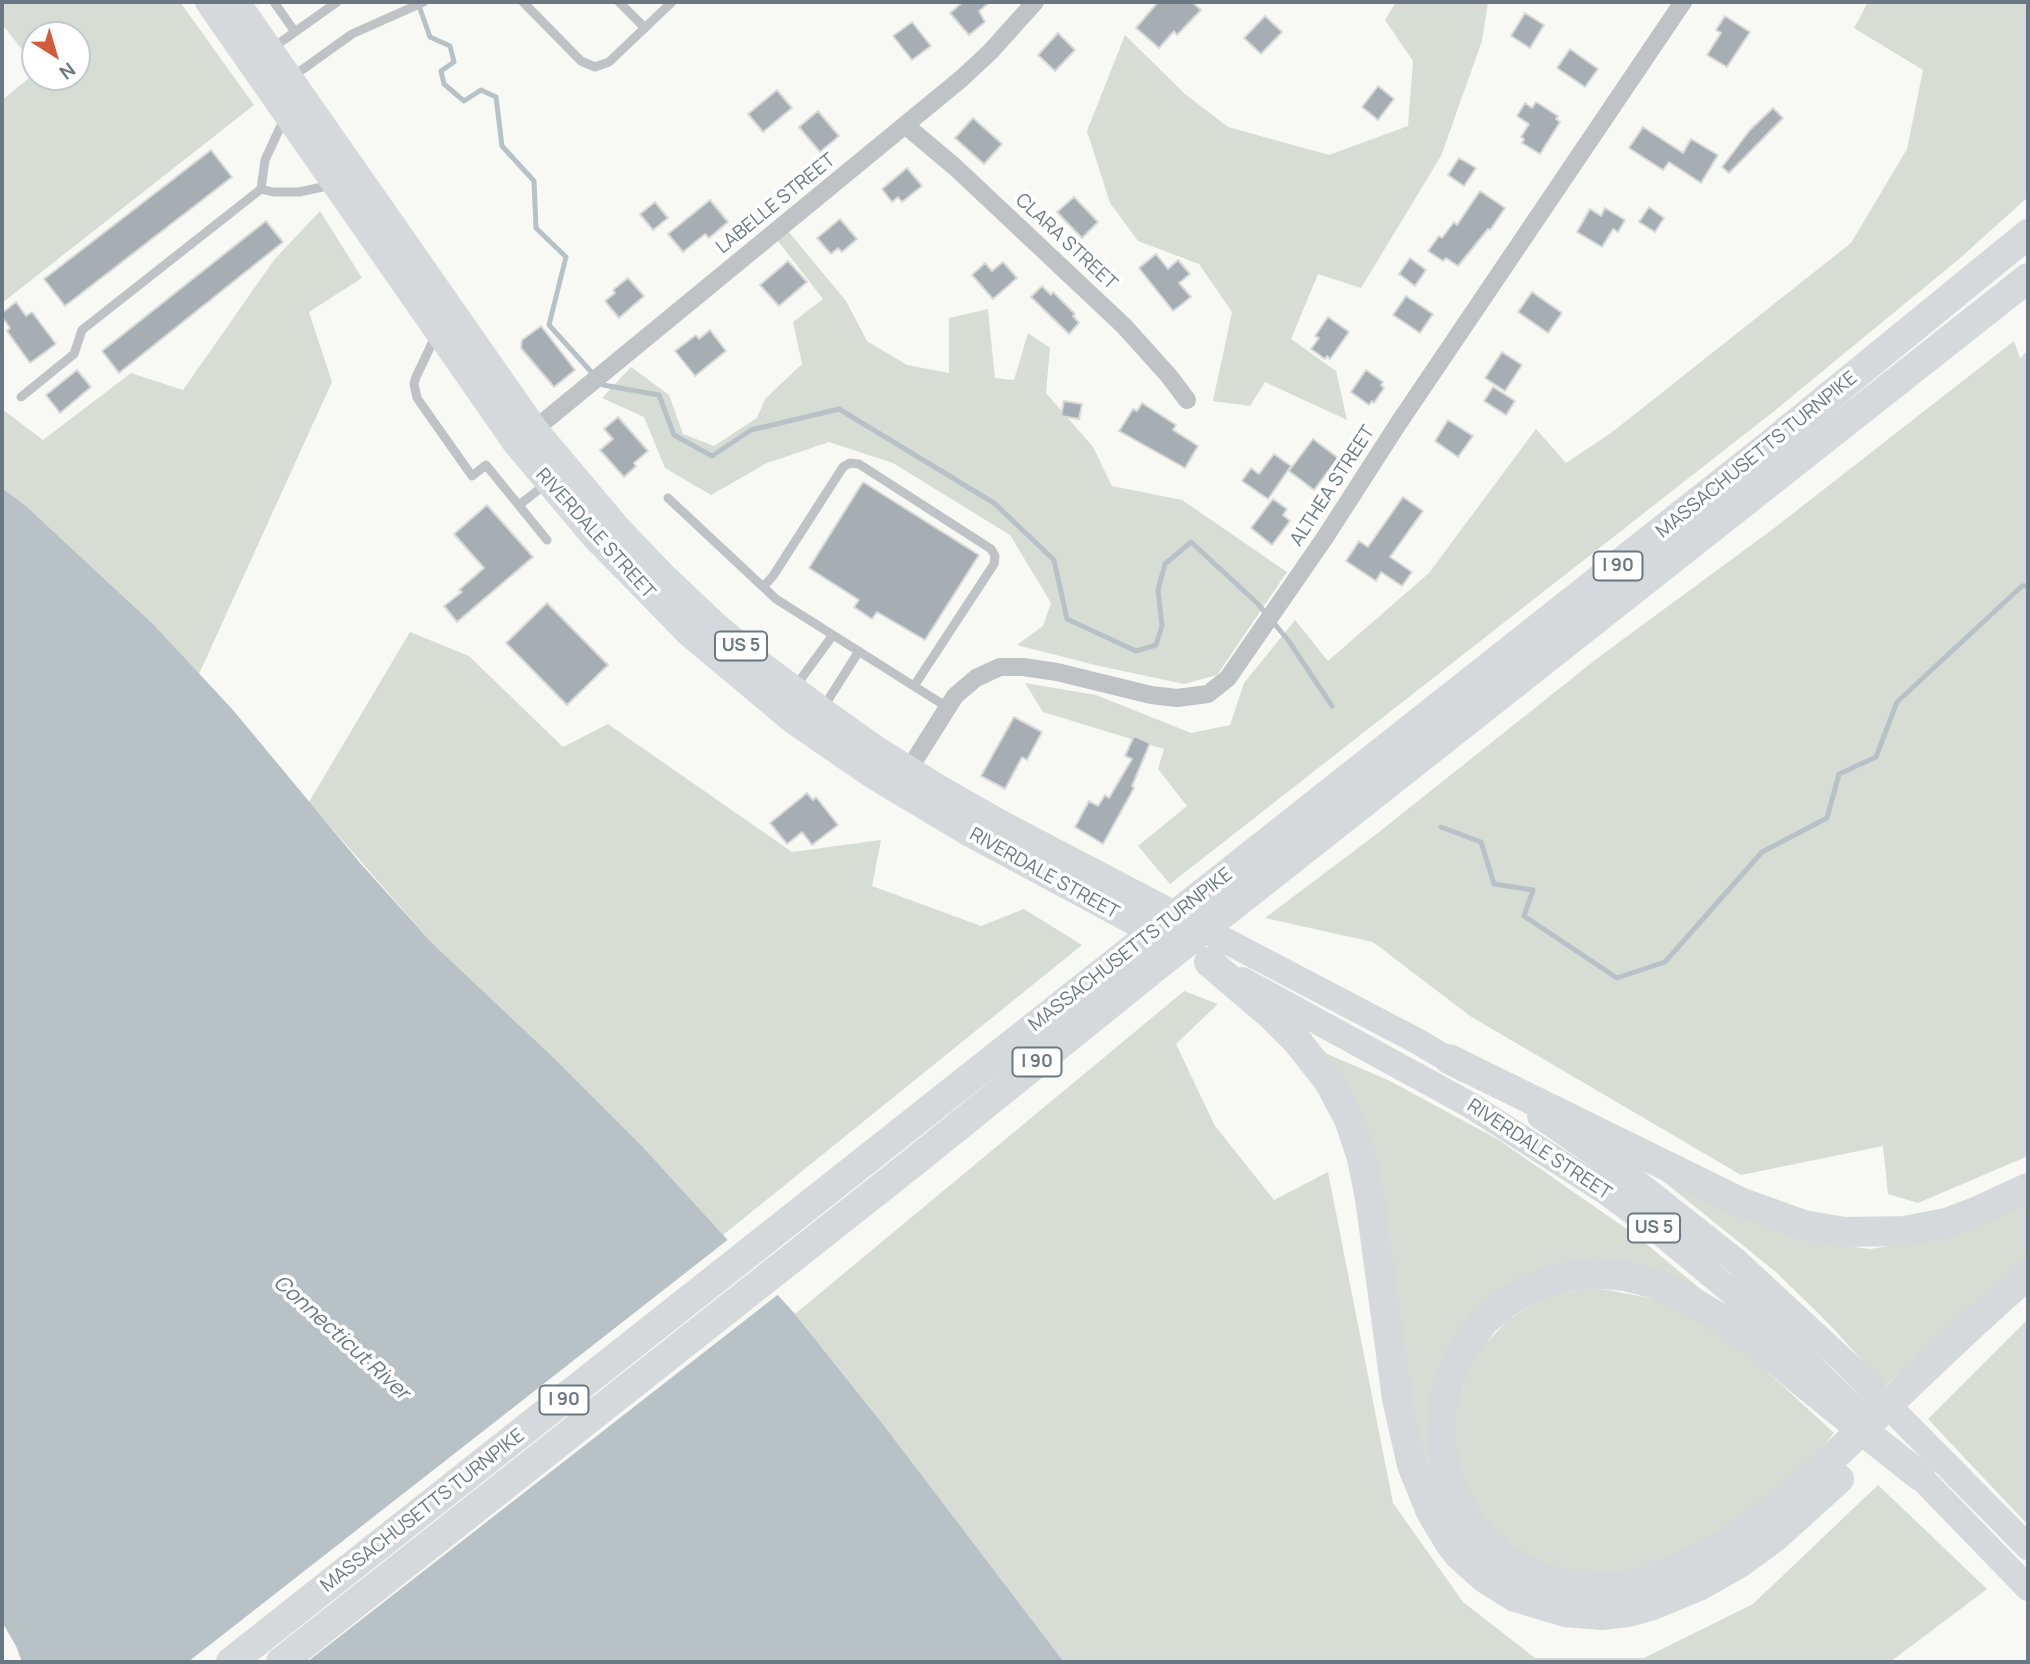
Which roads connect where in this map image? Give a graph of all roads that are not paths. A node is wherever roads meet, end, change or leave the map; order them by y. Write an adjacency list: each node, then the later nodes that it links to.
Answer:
1 (208, 2): 15 (main road, RIVERDALE STREET / US 5)
2 (237, 2): 13 (main road, RIVERDALE STREET / US 5)
3 (274, 2): 12 (lane)
4 (337, 2): 12 (lane)
5 (424, 2): 14 (lane)
6 (523, 2): 11 (lane)
7 (619, 2): 11 (lane)
8 (672, 2): 11 (lane)
9 (1035, 2): 16 (street, LABELLE STREET)
10 (1683, 2): 36 (street, ALTHEA STREET)
11 (645, 28)
12 (295, 32): 13 (lane)
13 (270, 50): 14 (main road, RIVERDALE STREET / US 5)
14 (290, 78): 26 (main road, RIVERDALE STREET / US 5)
15 (286, 116): 17 (main road, RIVERDALE STREET / US 5); 18 (lane)
16 (905, 125): 25 (street, CLARA STREET); 26 (street, LABELLE STREET)
17 (334, 185): 18 (lane); 23 (main road, RIVERDALE STREET / US 5)
18 (261, 189): 24 (lane)
19 (2028, 234): 49 (highway, MASSACHUSETTS TURNPIKE / I 90)
20 (2028, 278): 22 (highway, MASSACHUSETTS TURNPIKE / I 90)
21 (2028, 296): 22 (highway)
22 (1970, 324): 50 (highway, MASSACHUSETTS TURNPIKE / I 90)
23 (437, 333): 26 (main road, RIVERDALE STREET / US 5); 29 (lane)
24 (21, 397)
25 (1186, 400)
26 (525, 437): 27 (main road, RIVERDALE STREET / US 5); 35 (main road, RIVERDALE STREET / US 5)
27 (547, 483): 29 (lane); 38 (main road, RIVERDALE STREET / US 5)
28 (668, 498): 31 (lane)
29 (519, 505): 30 (lane)
30 (547, 540)
31 (763, 587): 32 (lane); 34 (lane)
32 (833, 635): 33 (lane); 35 (lane)
33 (859, 651): 34 (lane); 37 (lane)
34 (914, 686): 36 (lane)
35 (793, 689): 37 (main road, RIVERDALE STREET / US 5)
36 (947, 707): 38 (street, ALTHEA STREET)
37 (822, 710): 38 (main road, RIVERDALE STREET / US 5)
38 (902, 780): 39 (main road, RIVERDALE STREET / US 5); 40 (main road, RIVERDALE STREET / US 5)
39 (1209, 962): 45 (highway); 46 (main road, RIVERDALE STREET / US 5)
40 (1449, 1059): 41 (highway); 47 (main road, RIVERDALE STREET / US 5)
41 (2028, 1188)
42 (2028, 1274): 44 (highway)
43 (2028, 1298): 44 (highway)
44 (1929, 1379): 45 (highway)
45 (1831, 1473): 46 (highway)
46 (1920, 1476): 48 (main road, RIVERDALE STREET / US 5)
47 (2028, 1547)
48 (2028, 1588)
49 (231, 1662)
50 (281, 1662)

